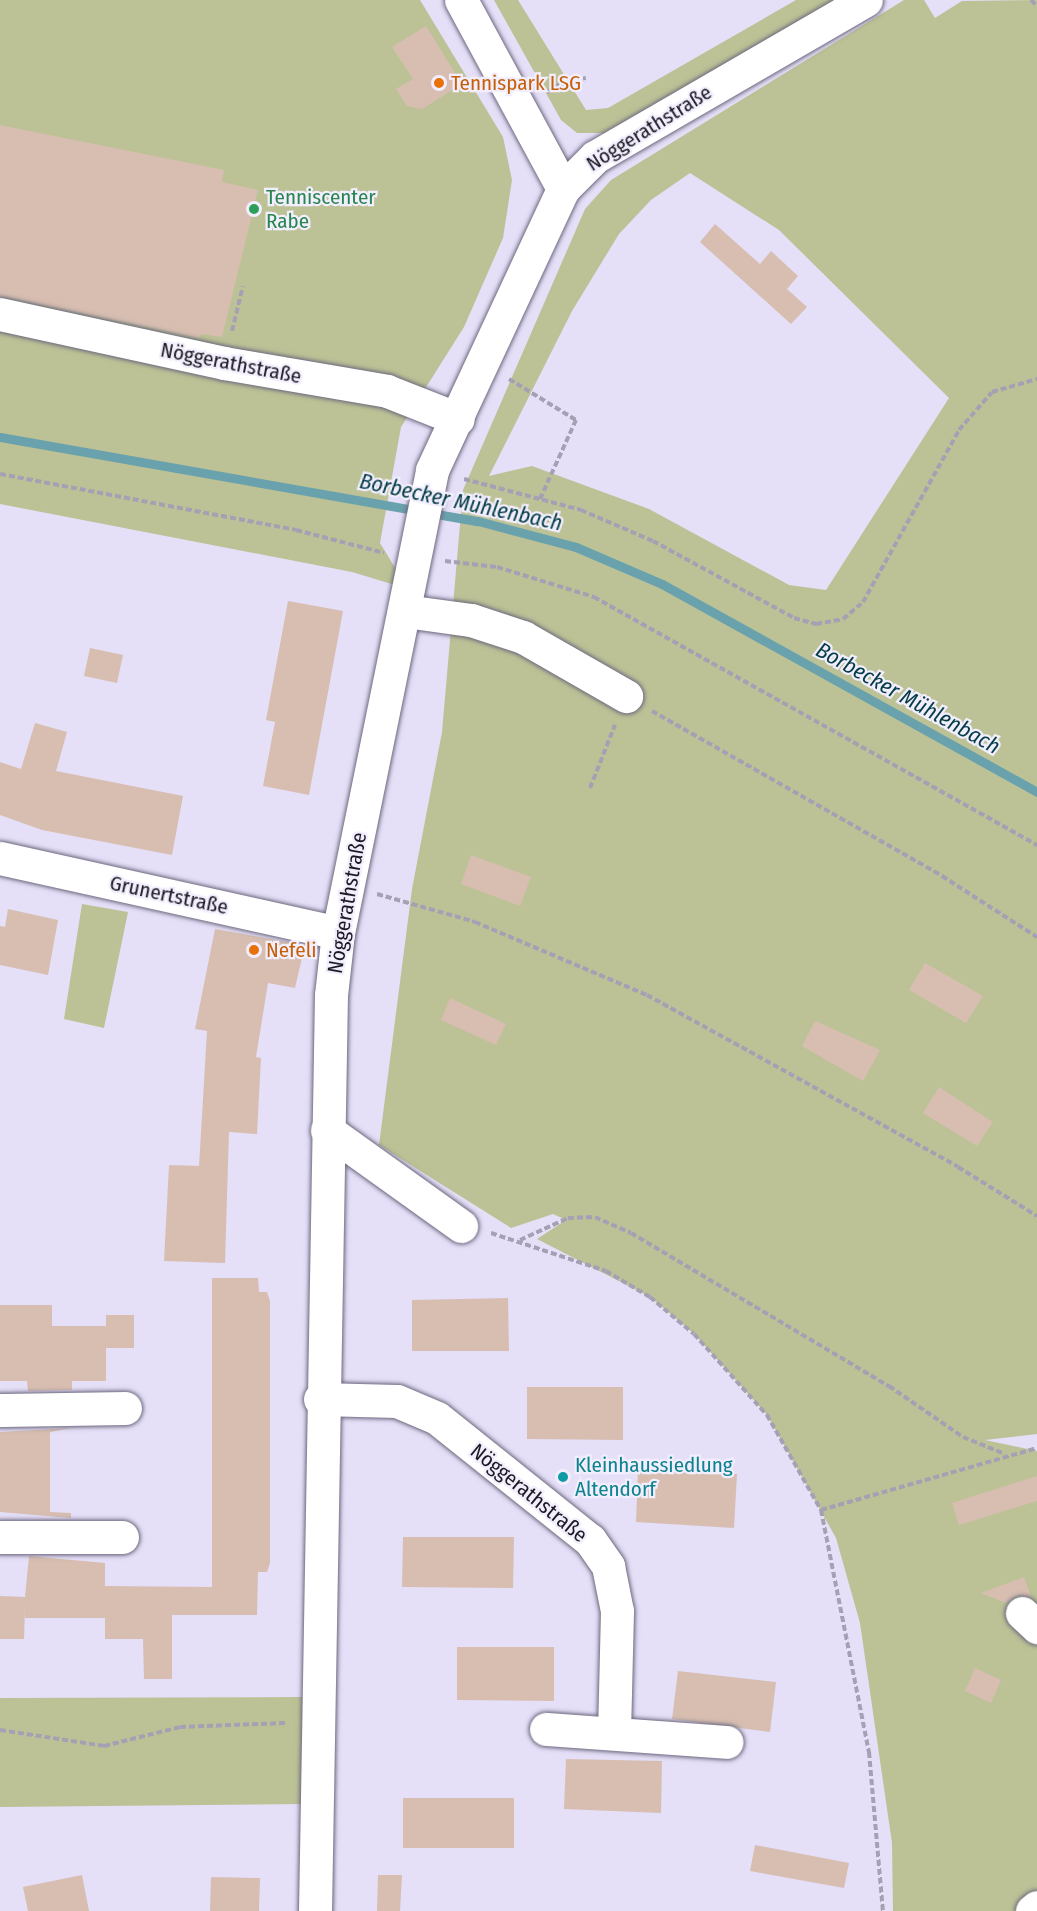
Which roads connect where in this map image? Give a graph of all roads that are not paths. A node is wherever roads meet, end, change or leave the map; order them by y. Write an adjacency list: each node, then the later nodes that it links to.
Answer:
1 (461, 0): 3 (street)
2 (866, 0): 3 (street, Nöggerathstraße)
3 (563, 189): 5 (street, Nöggerathstraße)
4 (0, 314): 5 (street, Nöggerathstraße)
5 (458, 419): 6 (street, Nöggerathstraße)
6 (405, 611): 7 (street); 9 (street, Nöggerathstraße)
7 (626, 696)
8 (0, 858): 9 (street, Grunertstraße)
9 (338, 933): 10 (street, Nöggerathstraße)
10 (327, 1130): 11 (street); 12 (street, Nöggerathstraße)
11 (461, 1226)
12 (320, 1399): 18 (street, Nöggerathstraße); 21 (street, Nöggerathstraße)
13 (125, 1408): 14 (street)
14 (0, 1410)
15 (0, 1537): 16 (street)
16 (122, 1537)
17 (546, 1729): 18 (street)
18 (614, 1732): 19 (street)
19 (727, 1742)
20 (1037, 1907): 22 (street)
21 (315, 1911)
22 (1032, 1911)

